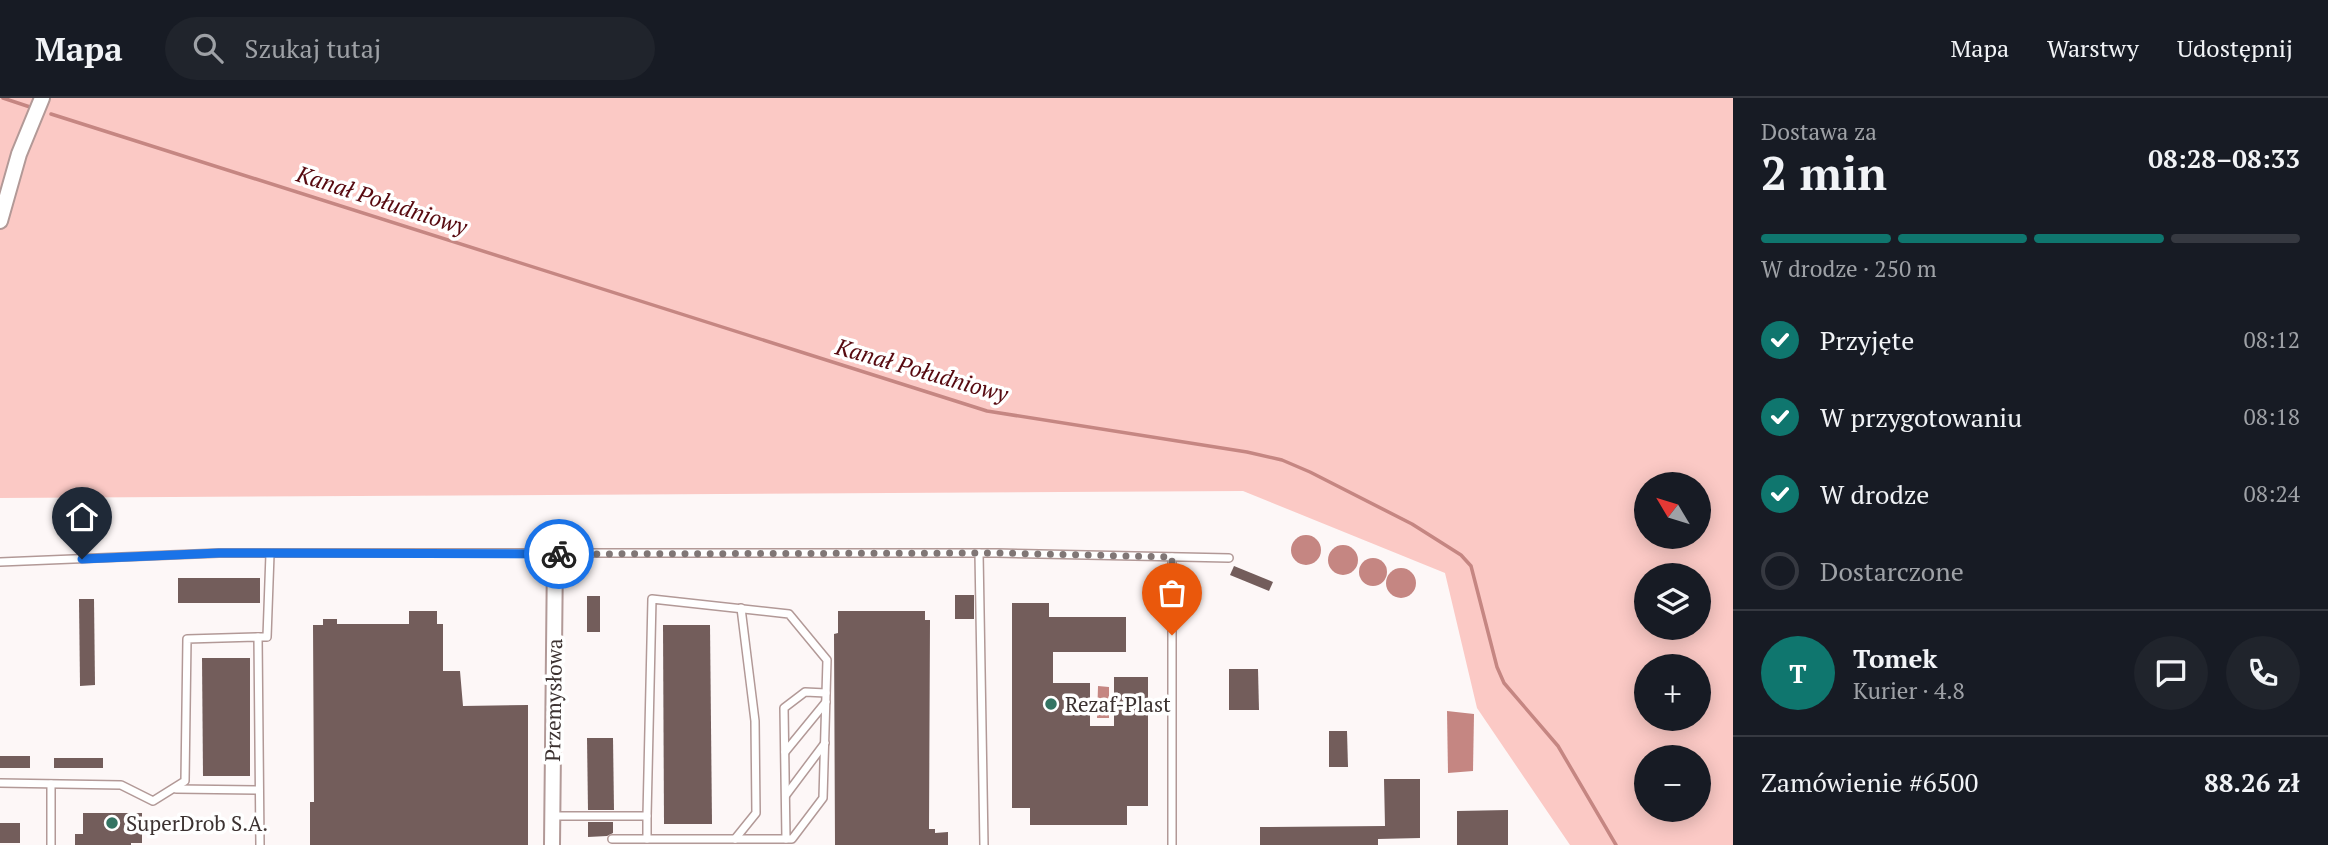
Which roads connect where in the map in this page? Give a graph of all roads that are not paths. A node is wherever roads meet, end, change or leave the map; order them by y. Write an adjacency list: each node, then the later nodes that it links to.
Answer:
1 (41, 99): 2 (street)
2 (0, 221)
3 (979, 553): 5 (lane); 6 (lane); 29 (lane)
4 (270, 554): 5 (lane); 8 (lane); 10 (lane)
5 (555, 554): 20 (street, Przemysłowa)
6 (1172, 557): 7 (lane); 30 (lane)
7 (1229, 558)
8 (0, 562)
9 (741, 608): 11 (lane); 21 (lane); 24 (lane)
10 (258, 637): 17 (lane); 18 (lane)
11 (826, 692): 12 (lane); 14 (lane)
12 (826, 702): 13 (lane); 14 (lane)
13 (825, 743): 19 (lane); 25 (lane)
14 (785, 752): 19 (lane)
15 (0, 783): 16 (lane)
16 (51, 784): 17 (lane); 26 (lane)
17 (175, 789): 18 (lane)
18 (259, 790): 27 (lane)
19 (785, 795): 25 (lane)
20 (552, 816): 21 (lane); 28 (street, Przemysłowa)
21 (647, 816): 23 (lane)
22 (612, 839): 23 (lane)
23 (647, 839): 24 (lane)
24 (735, 839): 25 (lane)
25 (786, 839)
26 (51, 845)
27 (260, 845)
28 (552, 845)
29 (984, 845)
30 (1172, 845)

